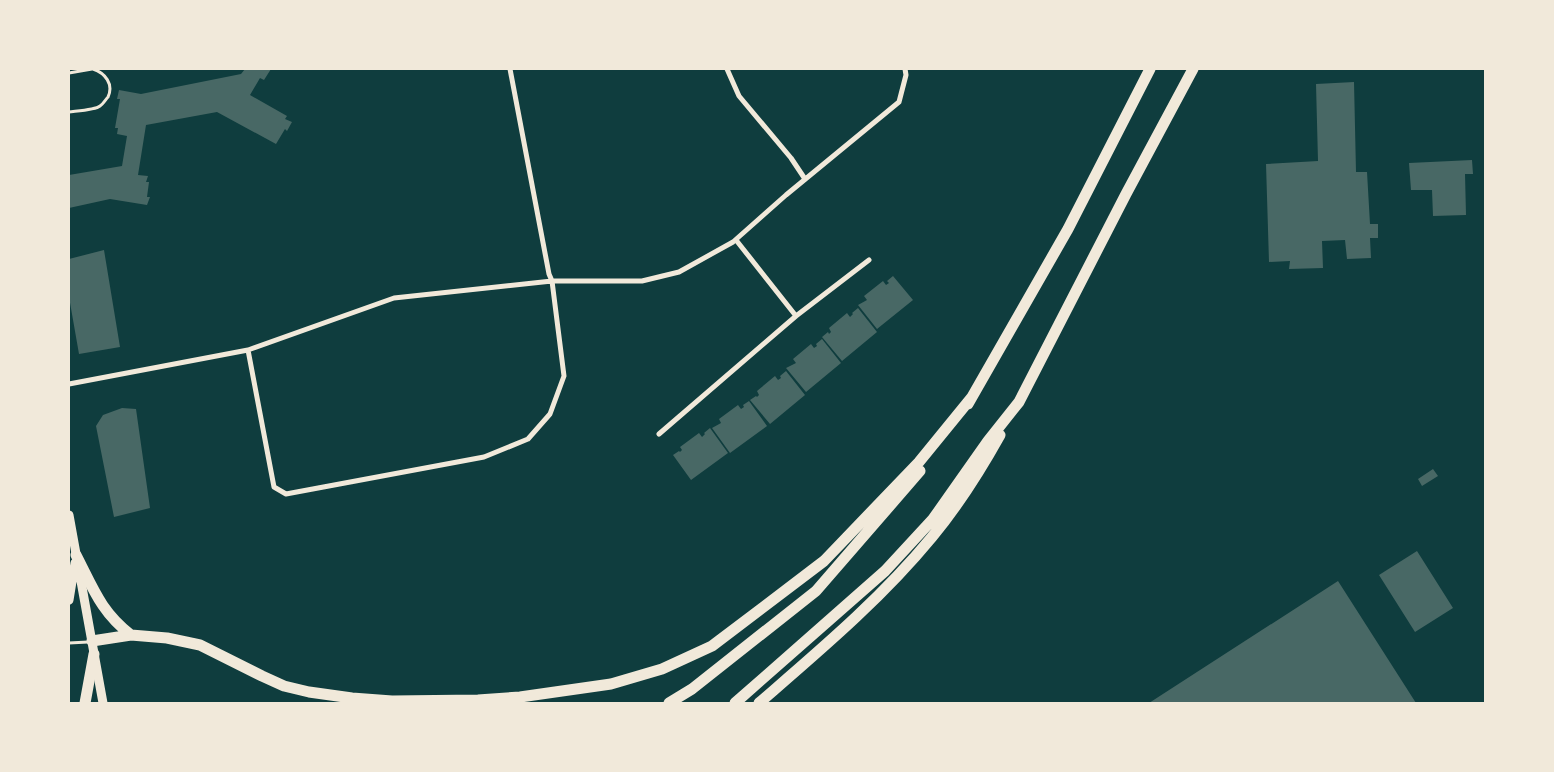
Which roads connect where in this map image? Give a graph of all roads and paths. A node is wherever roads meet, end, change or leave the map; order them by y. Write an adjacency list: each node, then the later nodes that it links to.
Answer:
1 (92, 69): 7 (lane); 8 (lane)
2 (510, 69): 12 (street)
3 (727, 69): 9 (street)
4 (905, 69): 9 (street)
5 (1150, 69): 16 (highway)
6 (1193, 69): 17 (highway)
7 (69, 73)
8 (69, 112)
9 (805, 179): 10 (street)
10 (736, 240): 12 (street); 13 (street)
11 (868, 260): 13 (street)
12 (552, 281): 14 (street); 14 (street)
13 (796, 316): 18 (street)
14 (248, 350): 15 (street)
15 (69, 384)
16 (972, 397): 22 (highway); 28 (highway)
17 (1019, 402): 29 (highway); 30 (highway)
18 (660, 434)
19 (69, 515): 20 (main road)
20 (76, 556): 21 (main road); 22 (highway); 23 (main road)
21 (69, 600)
22 (131, 636): 23 (highway)
23 (92, 642): 24 (lane); 25 (main road)
24 (69, 643)
25 (94, 654): 26 (highway); 27 (main road)
26 (85, 703)
27 (103, 703)
28 (669, 703)
29 (735, 703)
30 (758, 703)

